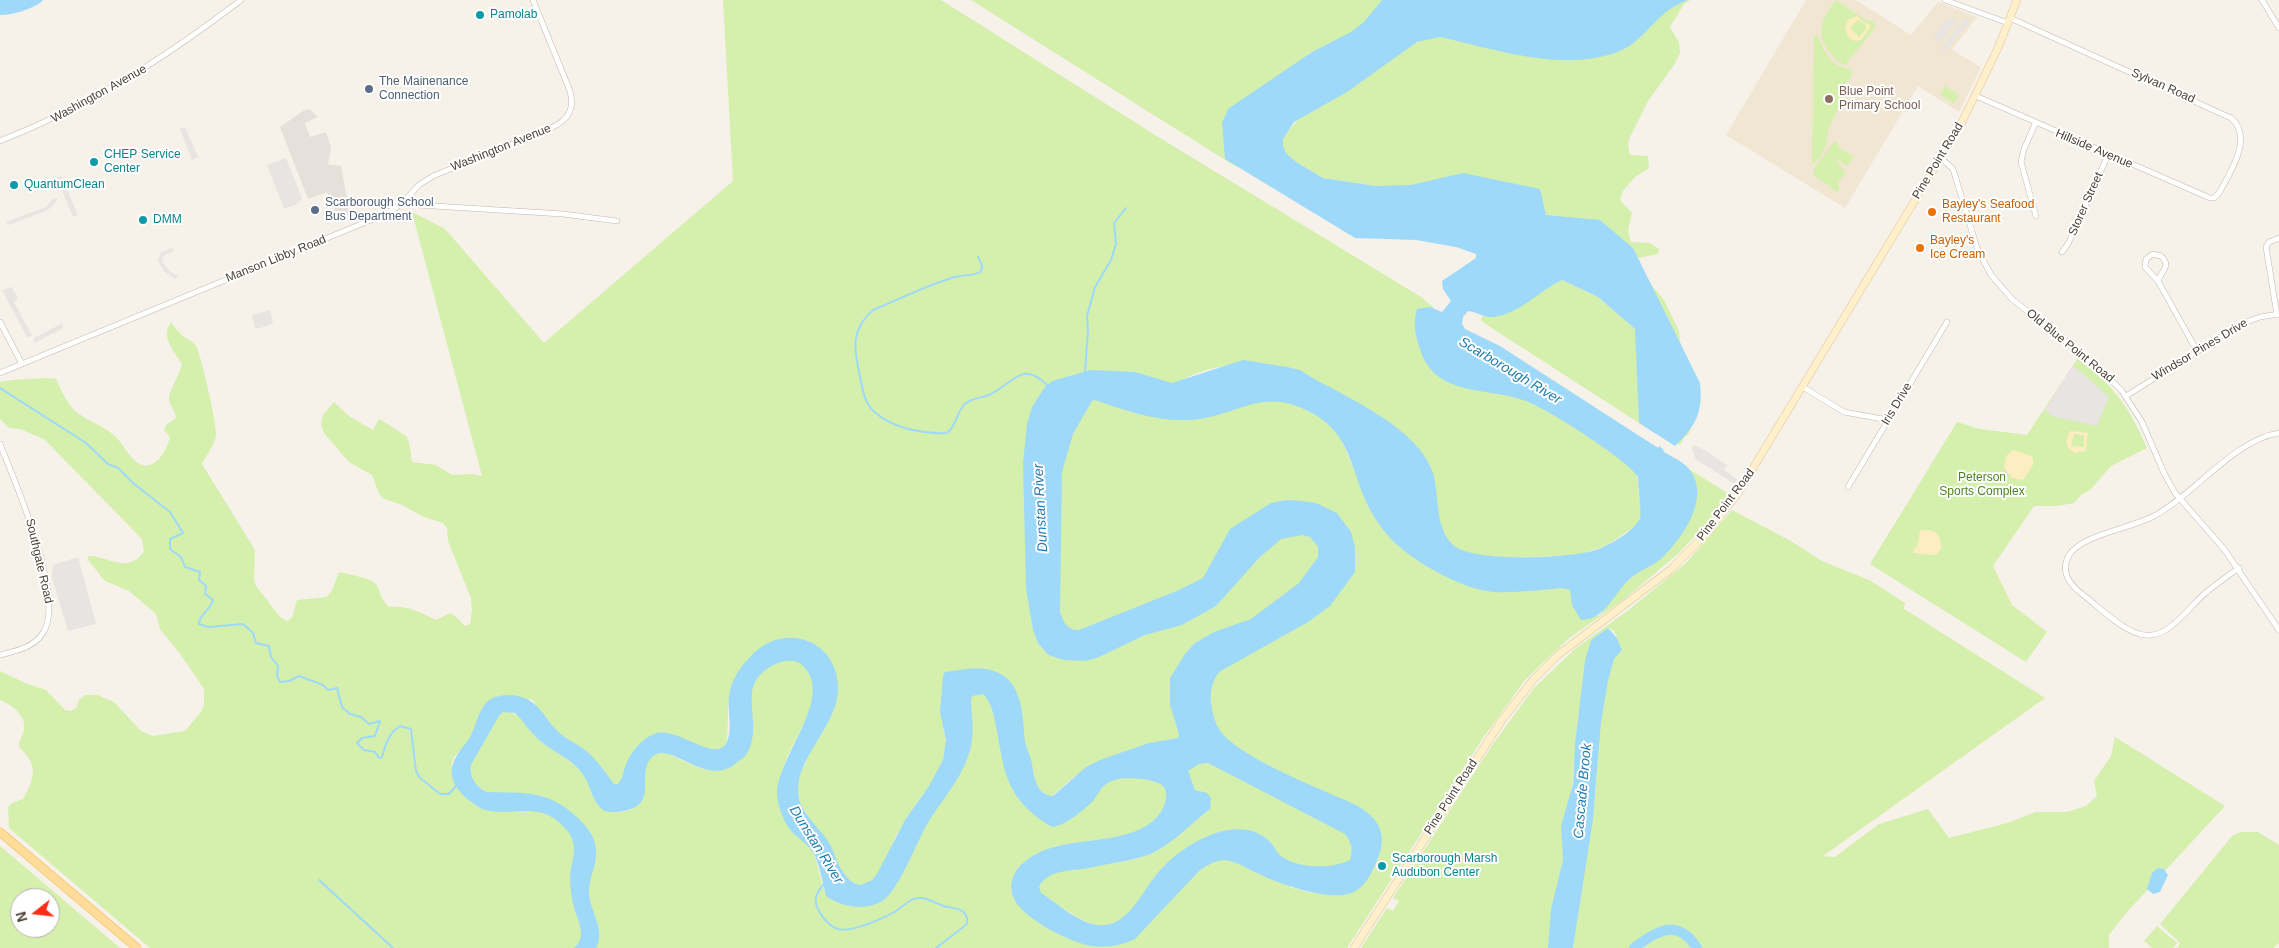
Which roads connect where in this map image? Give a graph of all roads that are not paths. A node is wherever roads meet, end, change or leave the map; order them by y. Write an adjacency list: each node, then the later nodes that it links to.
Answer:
1 (241, 0): 10 (street, Washington Avenue)
2 (533, 0): 14 (street, Washington Avenue)
3 (1945, 0): 6 (street)
4 (2017, 0): 6 (main road, Pine Point Road)
5 (2262, 0): 7 (street)
6 (2009, 21): 8 (main road, Pine Point Road); 13 (street, Sylvan Road)
7 (2279, 28)
8 (1976, 96): 9 (street, Hillside Avenue); 12 (main road, Pine Point Road)
9 (2035, 124): 11 (street, Hillside Avenue); 15 (street)
10 (0, 141)
11 (2108, 155): 13 (street, Hillside Avenue); 18 (street, Storer Street)
12 (1941, 158): 26 (main road, Pine Point Road); 27 (street, Old Blue Point Road)
13 (2213, 198)
14 (406, 199): 16 (street); 24 (street, Manson Libby Road)
15 (2036, 216)
16 (617, 221)
17 (2279, 238): 20 (street)
18 (2062, 252)
19 (2158, 281): 19 (street); 23 (street)
20 (2278, 314): 23 (street, Windsor Pines Drive)
21 (0, 322): 24 (street)
22 (1947, 322): 28 (street, Iris Drive)
23 (2197, 351): 27 (street, Windsor Pines Drive)
24 (22, 364): 25 (street, Manson Libby Road)
25 (0, 373)
26 (1803, 387): 28 (street); 38 (main road, Pine Point Road)
27 (2126, 396): 32 (street, Old Blue Point Road)
28 (1888, 420): 31 (street, Iris Drive)
29 (2279, 433): 32 (street)
30 (0, 444): 35 (street, Southgate Road)
31 (1848, 487)
32 (2179, 499): 33 (street, Old Blue Point Road); 33 (street)
33 (2238, 568): 34 (street, Old Blue Point Road)
34 (2279, 630)
35 (0, 655)
36 (0, 832): 37 (main road)
37 (137, 948)
38 (1354, 948)

